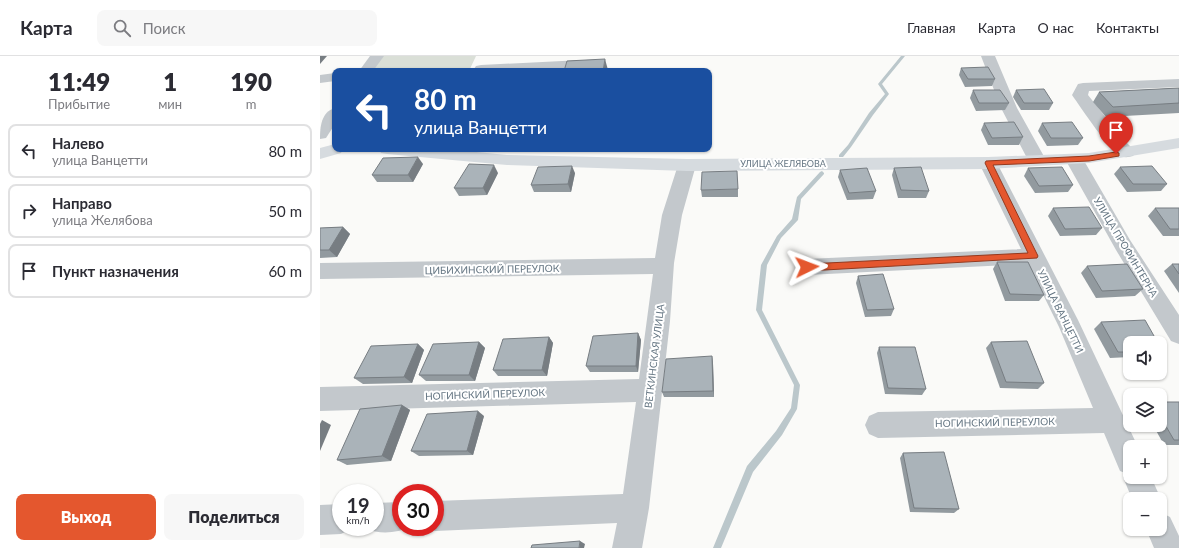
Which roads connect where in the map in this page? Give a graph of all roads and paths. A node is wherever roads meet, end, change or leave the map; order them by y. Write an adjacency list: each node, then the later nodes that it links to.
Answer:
1 (377, 56): 5 (street)
2 (488, 56): 6 (street)
3 (988, 56): 19 (street)
4 (582, 64): 7 (street)
5 (368, 68)
6 (482, 68)
7 (515, 68)
8 (332, 77): 9 (street)
9 (320, 78)
10 (1179, 84): 16 (street)
11 (332, 117): 12 (street)
12 (320, 134)
13 (1179, 143): 16 (main road, УЛИЦА ЖЕЛЯБОВА)
14 (332, 150): 17 (main road)
15 (442, 152): 21 (main road, УЛИЦА ЖЕЛЯБОВА)
16 (1127, 152): 18 (main road, УЛИЦА ЖЕЛЯБОВА)
17 (320, 154)
18 (1074, 159): 19 (main road, УЛИЦА ЖЕЛЯБОВА); 26 (street, УЛИЦА ПРОФИНТЕРНА)
19 (1038, 160): 20 (main road, УЛИЦА ЖЕЛЯБОВА)
20 (988, 163): 21 (main road, УЛИЦА ЖЕЛЯБОВА); 22 (street, УЛИЦА ВАНЦЕТТИ)
21 (687, 165): 23 (street, ВЕТКИНСКАЯ УЛИЦА)
22 (1034, 256): 24 (street); 29 (street, УЛИЦА ВАНЦЕТТИ)
23 (664, 266): 25 (street, ЦИБИХИНСКИЙ ПЕРЕУЛОК); 27 (street, ВЕТКИНСКАЯ УЛИЦА)
24 (807, 267)
25 (320, 271)
26 (1179, 334)
27 (650, 390): 28 (street, НОГИНСКИЙ ПЕРЕУЛОК); 32 (street, ВЕТКИНСКАЯ УЛИЦА)
28 (320, 399)
29 (1112, 420): 30 (street, НОГИНСКИЙ ПЕРЕУЛОК); 31 (street, УЛИЦА ВАНЦЕТТИ)
30 (878, 425)
31 (1123, 445)
32 (635, 508): 33 (street); 37 (street, ВЕТКИНСКАЯ УЛИЦА)
33 (444, 516)
34 (332, 519): 35 (street)
35 (320, 520)
36 (1164, 536): 38 (street)
37 (627, 548)
38 (1169, 548)

